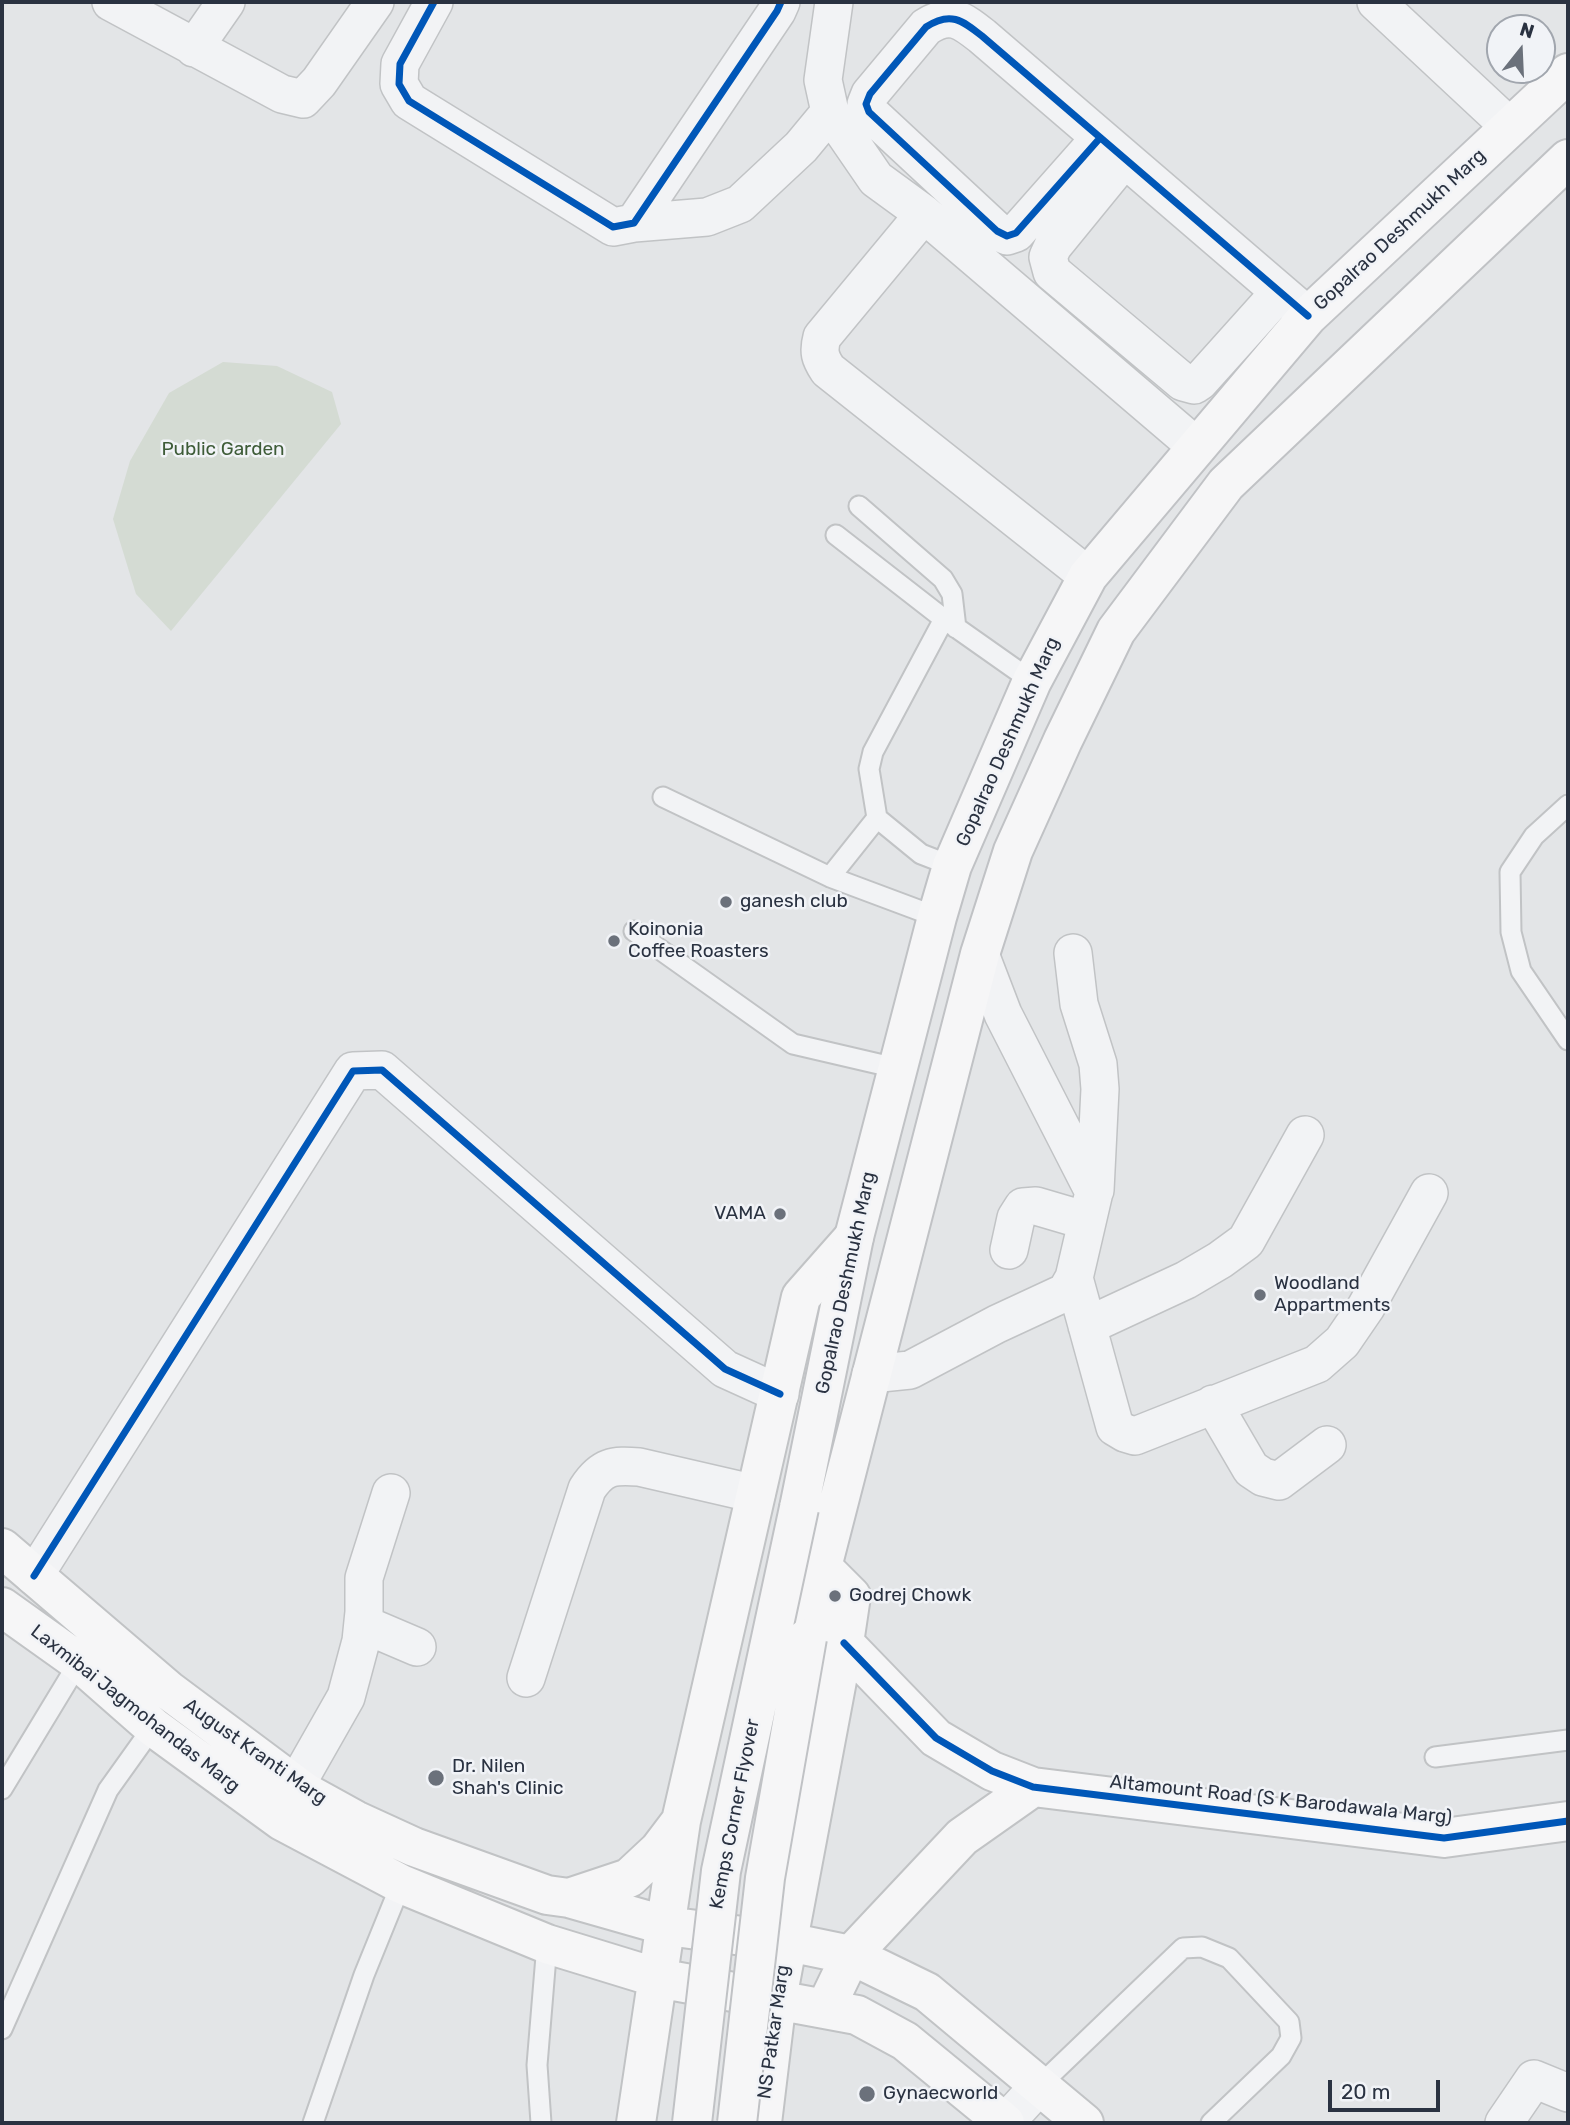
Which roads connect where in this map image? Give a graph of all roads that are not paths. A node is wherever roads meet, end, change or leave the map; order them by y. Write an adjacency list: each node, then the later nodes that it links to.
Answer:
1 (111, 2): 8 (street)
2 (226, 2): 8 (street)
3 (375, 2): 8 (street)
4 (434, 2): 15 (street)
5 (781, 2): 15 (street)
6 (834, 2): 10 (street)
7 (1376, 2): 11 (street)
8 (194, 48)
9 (1568, 73): 11 (main road, Gopalrao Deshmukh Marg)
10 (830, 112): 14 (street); 15 (street)
11 (1510, 127): 16 (main road, Gopalrao Deshmukh Marg)
12 (1112, 149): 12 (street); 16 (street); 16 (street)
13 (1568, 159): 31 (main road)
14 (924, 214): 17 (street); 20 (street)
15 (635, 223)
16 (1293, 304): 17 (main road, Gopalrao Deshmukh Marg)
17 (1197, 447): 20 (main road, Gopalrao Deshmukh Marg)
18 (859, 506): 21 (lane)
19 (836, 535): 21 (lane)
20 (1088, 576): 22 (main road, Gopalrao Deshmukh Marg)
21 (950, 624): 22 (lane); 25 (lane)
22 (1032, 681): 26 (main road, Gopalrao Deshmukh Marg)
23 (663, 797): 27 (lane)
24 (1568, 805): 32 (lane)
25 (877, 818): 26 (lane); 27 (lane)
26 (952, 866): 28 (main road, Gopalrao Deshmukh Marg)
27 (830, 877): 28 (lane)
28 (937, 917): 33 (main road, Gopalrao Deshmukh Marg)
29 (634, 932): 33 (lane)
30 (1073, 953): 36 (street)
31 (980, 954): 36 (street); 41 (main road)
32 (1568, 1040)
33 (896, 1068): 37 (main road, Gopalrao Deshmukh Marg)
34 (1306, 1135): 40 (street)
35 (1429, 1193): 43 (street)
36 (1091, 1207): 38 (street); 39 (street)
37 (854, 1237): 42 (main road); 47 (main road, Gopalrao Deshmukh Marg)
38 (1009, 1250)
39 (1074, 1278): 40 (street); 41 (street)
40 (1087, 1326): 43 (street)
41 (871, 1374): 52 (main road, Kemps Corner Flyover)
42 (780, 1394): 46 (main road); 49 (street)
43 (1213, 1404): 44 (street)
44 (1327, 1445)
45 (391, 1493): 51 (street)
46 (756, 1493): 55 (street); 62 (main road)
47 (799, 1508): 79 (main road, Kemps Corner Flyover, bridge)
48 (2, 1548): 49 (main road, August Kranti Marg)
49 (34, 1576): 59 (main road, August Kranti Marg)
50 (2, 1607): 54 (main road, Laxmibai Jagmohandas Marg)
51 (363, 1624): 53 (street); 59 (street)
52 (826, 1640): 60 (main road, Altamount Road (S K Barodawala Marg)); 67 (main road, NS Patkar Marg); 80 (main road, Kemps Corner Flyover, bridge)
53 (416, 1647)
54 (79, 1662): 56 (main road, Laxmibai Jagmohandas Marg); 61 (lane)
55 (526, 1678)
56 (153, 1727): 64 (main road, Laxmibai Jagmohandas Marg); 73 (lane)
57 (1568, 1740): 58 (lane)
58 (1435, 1757)
59 (296, 1786): 65 (main road, August Kranti Marg)
60 (1033, 1787): 63 (main road, Altamount Road (S K Barodawala Marg)); 69 (main road)
61 (2, 1790)
62 (681, 1821): 65 (main road); 66 (main road)
63 (1568, 1821)
64 (401, 1884): 68 (main road, Laxmibai Jagmohandas Marg); 76 (lane)
65 (569, 1898): 66 (main road, August Kranti Marg)
66 (667, 1926): 67 (main road, August Kranti Marg); 70 (main road)
67 (788, 1941): 69 (main road); 71 (main road, NS Patkar Marg)
68 (547, 1944): 70 (main road, Laxmibai Jagmohandas Marg); 77 (lane)
69 (851, 1955): 72 (main road); 74 (main road)
70 (658, 1978): 71 (main road, Laxmibai Jagmohandas Marg); 78 (main road)
71 (777, 1999): 72 (main road); 81 (main road, NS Patkar Marg)
72 (825, 2009): 82 (main road)
73 (2, 2029)
74 (1039, 2086): 82 (street); 83 (main road); 84 (lane)
75 (1568, 2093): 85 (street)
76 (313, 2123)
77 (541, 2123)
78 (636, 2123)
79 (691, 2123)
80 (737, 2123)
81 (762, 2123)
82 (1005, 2123)
83 (1084, 2123)
84 (1211, 2123)
85 (1504, 2123)

